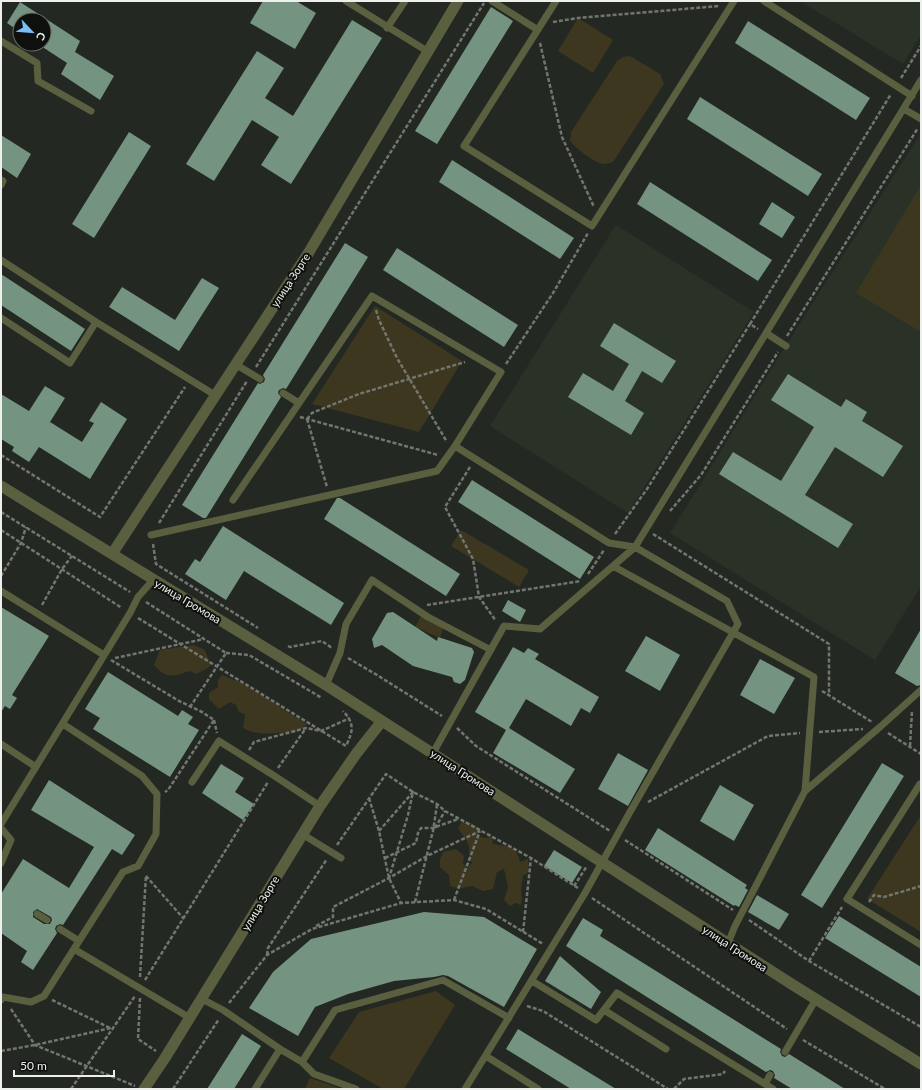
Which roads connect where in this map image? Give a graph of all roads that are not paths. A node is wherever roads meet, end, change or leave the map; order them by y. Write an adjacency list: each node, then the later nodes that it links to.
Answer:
1 (346, 1): 9 (lane)
2 (405, 1): 9 (lane)
3 (458, 1): 11 (street, улица Зорге)
4 (492, 1): 8 (lane)
5 (556, 1): 8 (lane)
6 (764, 1): 13 (lane)
7 (733, 3): 8 (lane)
8 (540, 27)
9 (387, 28): 11 (lane)
10 (1, 41): 15 (lane)
11 (427, 51): 24 (street, улица Зорге)
12 (921, 80): 13 (lane)
13 (912, 96): 14 (lane)
14 (904, 109): 16 (lane); 22 (lane)
15 (91, 111)
16 (921, 119)
17 (1, 180): 18 (lane)
18 (1, 185)
19 (1, 260): 21 (lane)
20 (1, 318): 21 (lane)
21 (96, 322): 27 (lane)
22 (766, 334): 23 (lane); 33 (lane)
23 (784, 345)
24 (236, 364): 25 (lane); 27 (street, улица Зорге)
25 (260, 379)
26 (283, 393): 28 (lane)
27 (216, 395): 34 (street, улица Зорге)
28 (299, 403): 29 (lane); 31 (lane)
29 (453, 448): 32 (lane); 33 (lane)
30 (1, 486): 34 (street, улица Громова)
31 (233, 500)
32 (151, 535)
33 (635, 547): 35 (lane); 38 (lane)
34 (112, 554): 36 (street, улица Громова)
35 (613, 566): 38 (lane); 39 (lane)
36 (153, 580): 40 (lane); 41 (street, улица Громова)
37 (1, 591): 40 (lane)
38 (733, 632): 50 (lane); 56 (lane)
39 (491, 650): 41 (lane); 46 (lane)
40 (104, 655): 44 (lane)
41 (326, 685): 43 (street, улица Громова)
42 (921, 690): 50 (lane)
43 (382, 721): 46 (street, улица Громова); 51 (street, улица Зорге)
44 (63, 724): 47 (lane); 61 (lane)
45 (1, 744): 47 (lane)
46 (433, 753): 56 (street, улица Громова)
47 (36, 767): 52 (lane)
48 (192, 782): 51 (lane)
49 (920, 784): 63 (lane)
50 (805, 791): 62 (lane)
51 (320, 806): 54 (street, улица Зорге)
52 (1, 824)
53 (1, 828): 57 (lane)
54 (302, 834): 55 (lane); 67 (street, улица Зорге)
55 (341, 858)
56 (602, 862): 62 (street, улица Громова); 65 (lane)
57 (1, 863)
58 (37, 914): 59 (lane)
59 (47, 920)
60 (60, 929): 61 (lane)
61 (79, 941): 64 (lane)
62 (728, 943): 68 (street, улица Громова)
63 (921, 945)
64 (74, 949): 66 (lane); 70 (lane)
65 (532, 981): 69 (lane); 71 (lane)
66 (2, 997)
67 (202, 999): 70 (street, улица Зорге); 73 (lane)
68 (816, 999): 74 (lane); 77 (street, улица Громова)
69 (604, 1010): 72 (lane); 79 (lane)
70 (190, 1018): 80 (street, улица Зорге)
71 (509, 1018): 75 (lane); 76 (lane)
72 (666, 1048)
73 (280, 1049): 76 (lane); 81 (lane)
74 (785, 1052)
75 (486, 1056): 83 (lane); 84 (lane)
76 (302, 1062): 82 (lane)
77 (921, 1064)
78 (770, 1075): 79 (lane)
79 (765, 1084): 85 (lane)
80 (140, 1088)
81 (255, 1089)
82 (356, 1089)
83 (465, 1089)
84 (538, 1089)
85 (773, 1089)

